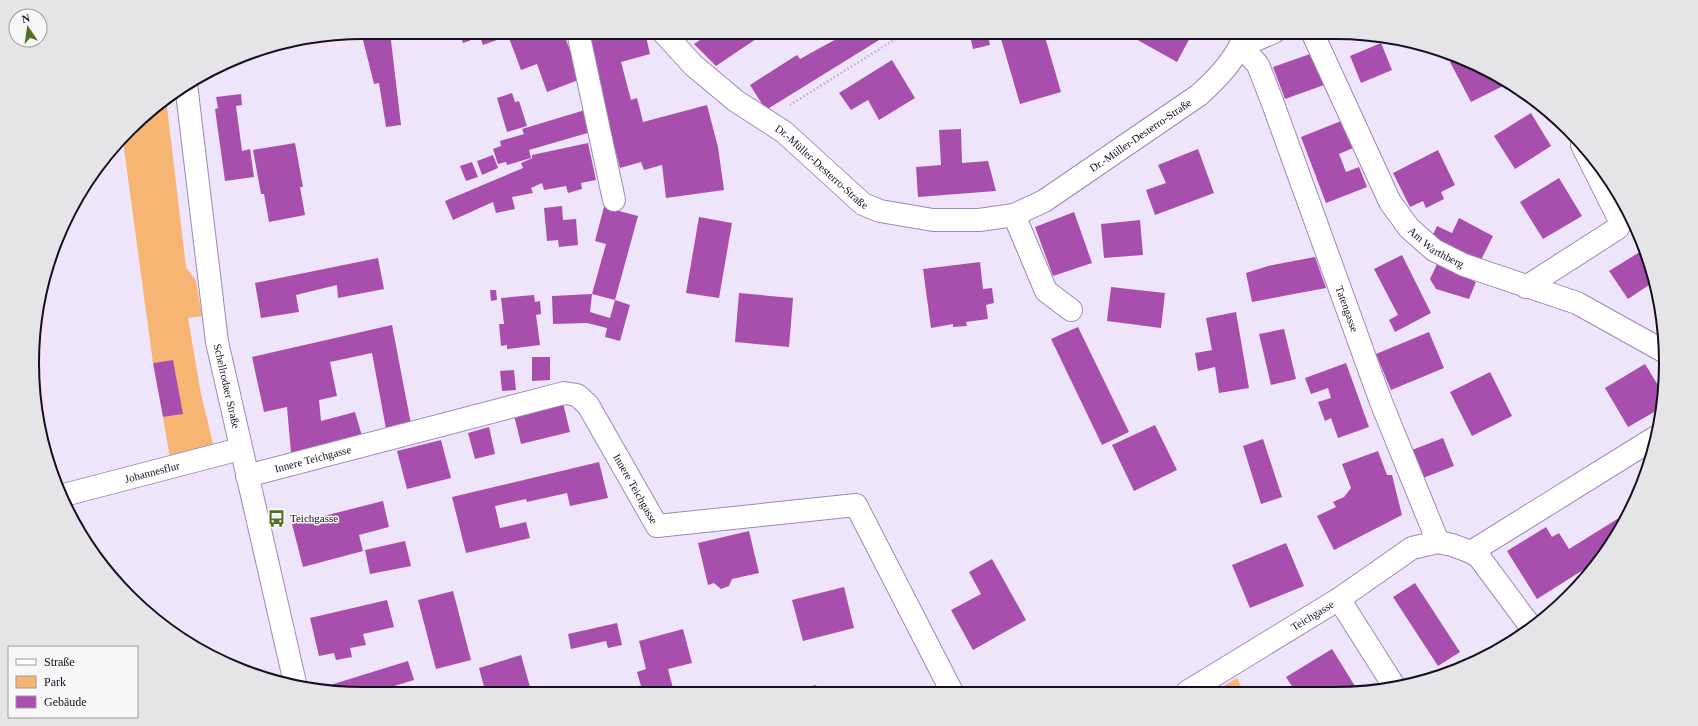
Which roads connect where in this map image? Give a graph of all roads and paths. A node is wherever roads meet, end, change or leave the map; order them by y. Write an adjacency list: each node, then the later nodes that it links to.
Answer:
1 (580, 39): 9 (street)
2 (669, 39): 7 (street, Dr.-Müller-Desterro-Straße)
3 (897, 39): 7 (path)
4 (1244, 39): 10 (street, Dr.-Müller-Desterro-Straße); 18 (street, Tatengasse)
5 (1315, 39): 11 (street, Am Warthberg)
6 (187, 91): 15 (street, Schellrodaer Straße)
7 (766, 120): 10 (street, Dr.-Müller-Desterro-Straße)
8 (1594, 168): 11 (street)
9 (614, 200)
10 (1014, 215): 12 (street)
11 (1526, 287): 13 (street, Am Warthberg)
12 (1071, 310)
13 (1658, 348)
14 (1649, 441): 19 (street)
15 (240, 449): 16 (street, Schellrodaer Straße); 17 (street, Johannesflur)
16 (247, 476): 22 (street, Schellrodaer Straße); 24 (street, Innere Teichgasse)
17 (67, 494)
18 (1438, 542): 19 (street); 20 (street, Teichgasse)
19 (1471, 552): 21 (street)
20 (1339, 599): 23 (street); 25 (street, Teichgasse)
21 (1528, 623)
22 (295, 680)
23 (1391, 682)
24 (949, 687)
25 (1195, 687)

